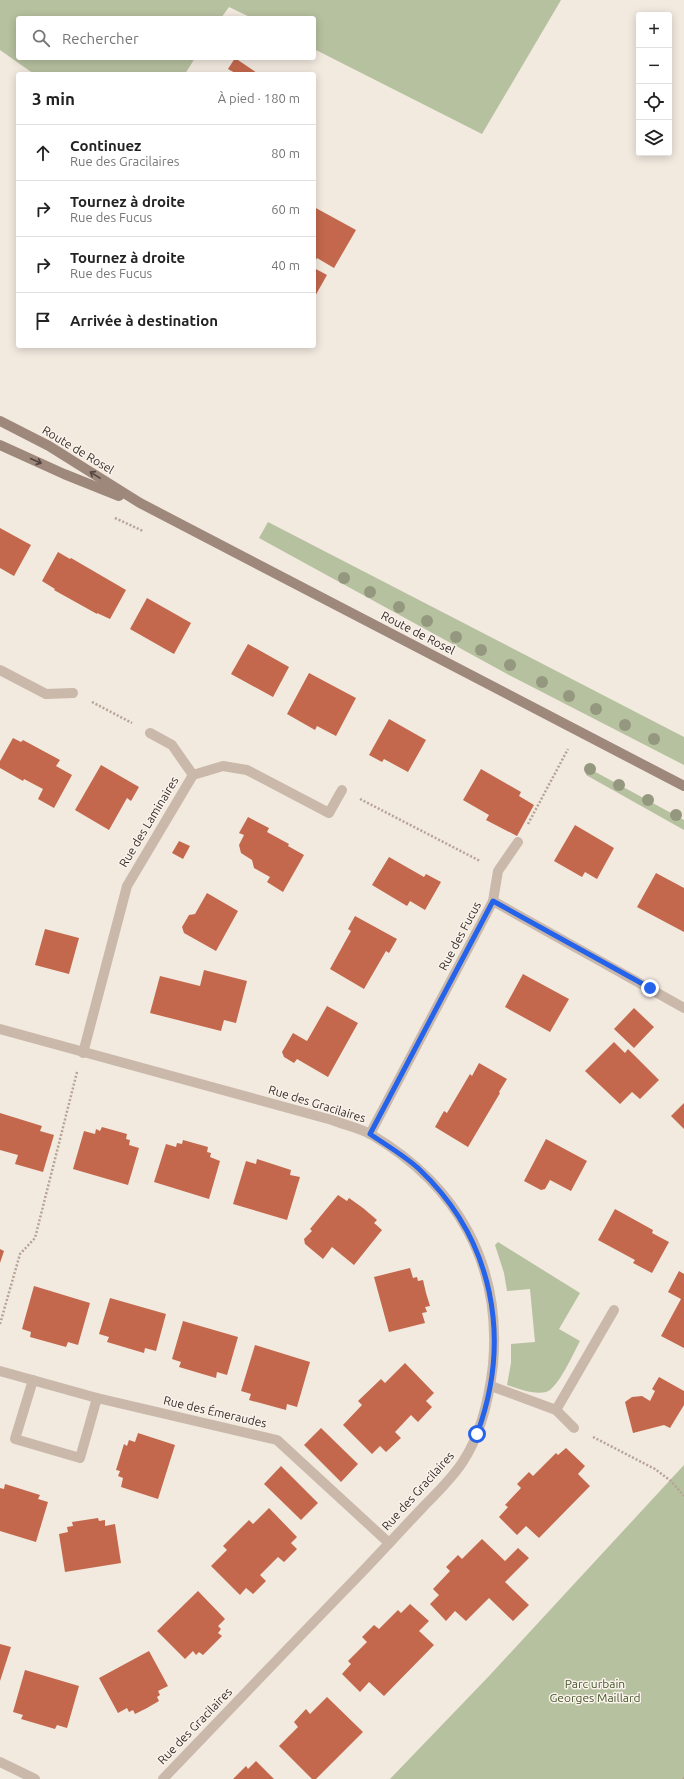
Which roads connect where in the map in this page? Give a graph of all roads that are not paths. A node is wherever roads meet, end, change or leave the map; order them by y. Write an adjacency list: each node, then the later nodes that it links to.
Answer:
1 (0, 421): 3 (street, Route de Rosel, one-way to 1)
2 (0, 445): 3 (street, Route de Rosel, one-way to 3)
3 (140, 504): 8 (street, Route de Rosel)
4 (0, 670): 5 (street)
5 (73, 693)
6 (150, 733): 7 (street)
7 (193, 775): 9 (street, Rue des Laminaires); 14 (street, Rue des Laminaires)
8 (684, 786)
9 (342, 790)
10 (518, 842): 11 (street)
11 (493, 901): 12 (street, Rue des Fucus); 15 (street, Rue des Fucus)
12 (684, 1008)
13 (0, 1030): 14 (street, Rue des Gracilaires)
14 (83, 1053): 15 (street, Rue des Gracilaires)
15 (370, 1134): 19 (street, Rue des Gracilaires)
16 (614, 1310): 21 (street)
17 (0, 1371): 18 (street, Rue des Émeraudes)
18 (33, 1380): 20 (street, Rue des Émeraudes); 20 (street)
19 (491, 1386): 21 (street); 23 (street, Rue des Gracilaires)
20 (97, 1398): 23 (street, Rue des Émeraudes)
21 (556, 1410): 22 (street)
22 (574, 1428)
23 (389, 1543): 26 (street, Rue des Gracilaires)
24 (0, 1762): 25 (street)
25 (36, 1779)
26 (163, 1779)

